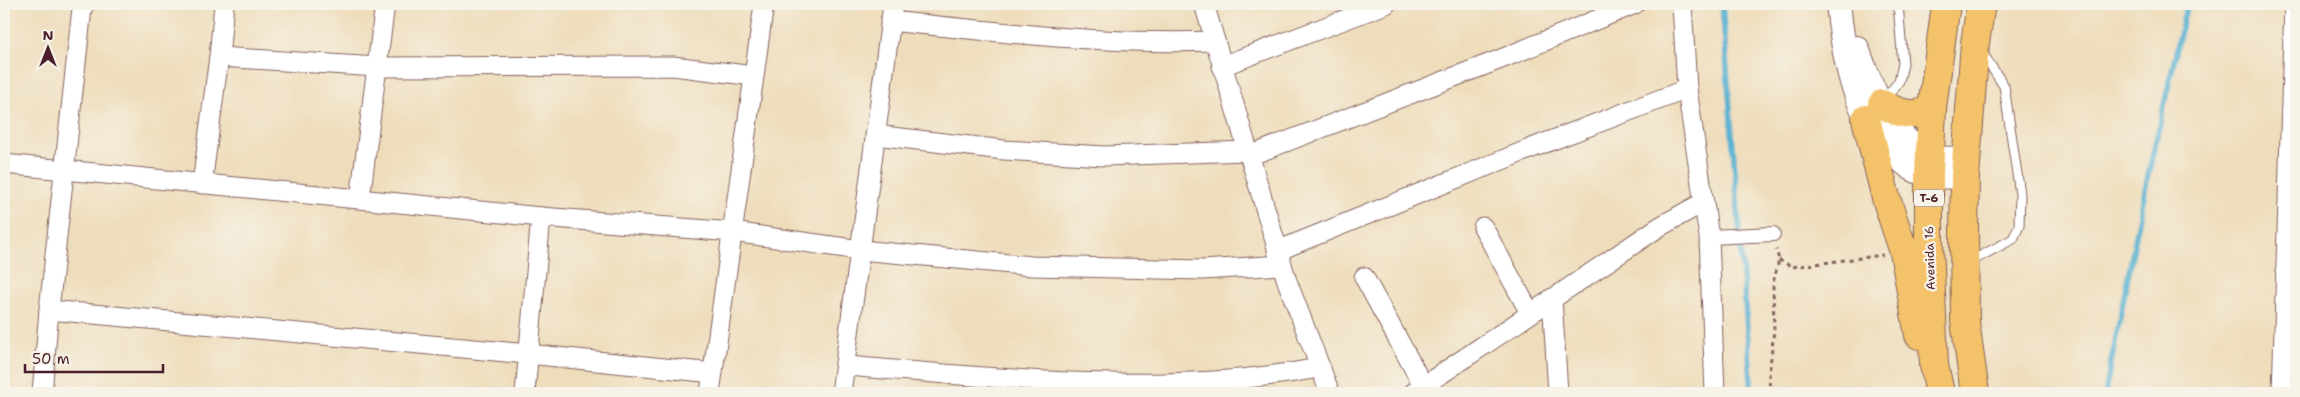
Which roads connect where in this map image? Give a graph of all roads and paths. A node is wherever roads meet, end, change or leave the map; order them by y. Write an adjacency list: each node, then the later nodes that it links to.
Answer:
1 (85, 4): 29 (street)
2 (224, 4): 17 (street)
3 (385, 4): 19 (street)
4 (764, 4): 20 (street)
5 (1204, 4): 15 (street)
6 (1386, 4): 18 (street)
7 (1635, 4): 25 (street)
8 (1682, 4): 21 (street)
9 (1840, 4): 23 (street)
10 (1946, 4): 22 (highway, Avenida 16 / T-6)
11 (1981, 4): 16 (highway)
12 (2294, 4): 63 (street)
13 (1899, 6): 23 (lane)
14 (891, 13): 15 (street); 24 (street)
15 (1215, 41): 18 (street)
16 (1975, 43): 28 (highway); 42 (lane)
17 (219, 57): 19 (street); 30 (street)
18 (1222, 66): 25 (street)
19 (377, 67): 20 (street); 31 (street)
20 (754, 76): 35 (street)
21 (1687, 89): 32 (street); 40 (street)
22 (1932, 108): 23 (highway); 27 (highway, Avenida 16 / T-6)
23 (1874, 111): 27 (street); 39 (highway, T-6)
24 (875, 135): 25 (street); 38 (street)
25 (1248, 154): 40 (street)
26 (4, 164): 29 (street)
27 (1929, 166): 28 (street); 48 (highway, Avenida 16 / T-6)
28 (1966, 168): 42 (highway)
29 (65, 170): 30 (street); 45 (street)
30 (202, 184): 31 (street)
31 (360, 199): 33 (street)
32 (1704, 202): 37 (street); 44 (street)
33 (541, 217): 35 (street); 47 (street)
34 (1483, 227): 46 (street)
35 (733, 232): 38 (street); 51 (street)
36 (1773, 234): 37 (street); 41 (path)
37 (1709, 237): 59 (street)
38 (860, 250): 40 (street); 49 (street)
39 (1904, 252): 41 (path); 48 (highway, T-6)
40 (1279, 258): 50 (street)
41 (1779, 260): 60 (path)
42 (1964, 265): 62 (highway)
43 (1364, 277): 52 (street)
44 (1552, 298): 46 (street); 58 (street)
45 (49, 310): 47 (street); 53 (street)
46 (1530, 313): 52 (street)
47 (528, 354): 51 (street); 54 (street)
48 (1934, 365): 61 (highway, Avenida 16 / T-6)
49 (845, 366): 50 (street); 56 (street)
50 (1319, 368): 57 (street)
51 (713, 374): 55 (street)
52 (1418, 390)
53 (42, 393)
54 (524, 393)
55 (710, 393)
56 (841, 393)
57 (1330, 393)
58 (1558, 393)
59 (1716, 393)
60 (1770, 393)
61 (1940, 393)
62 (1975, 393)
63 (2282, 393)

